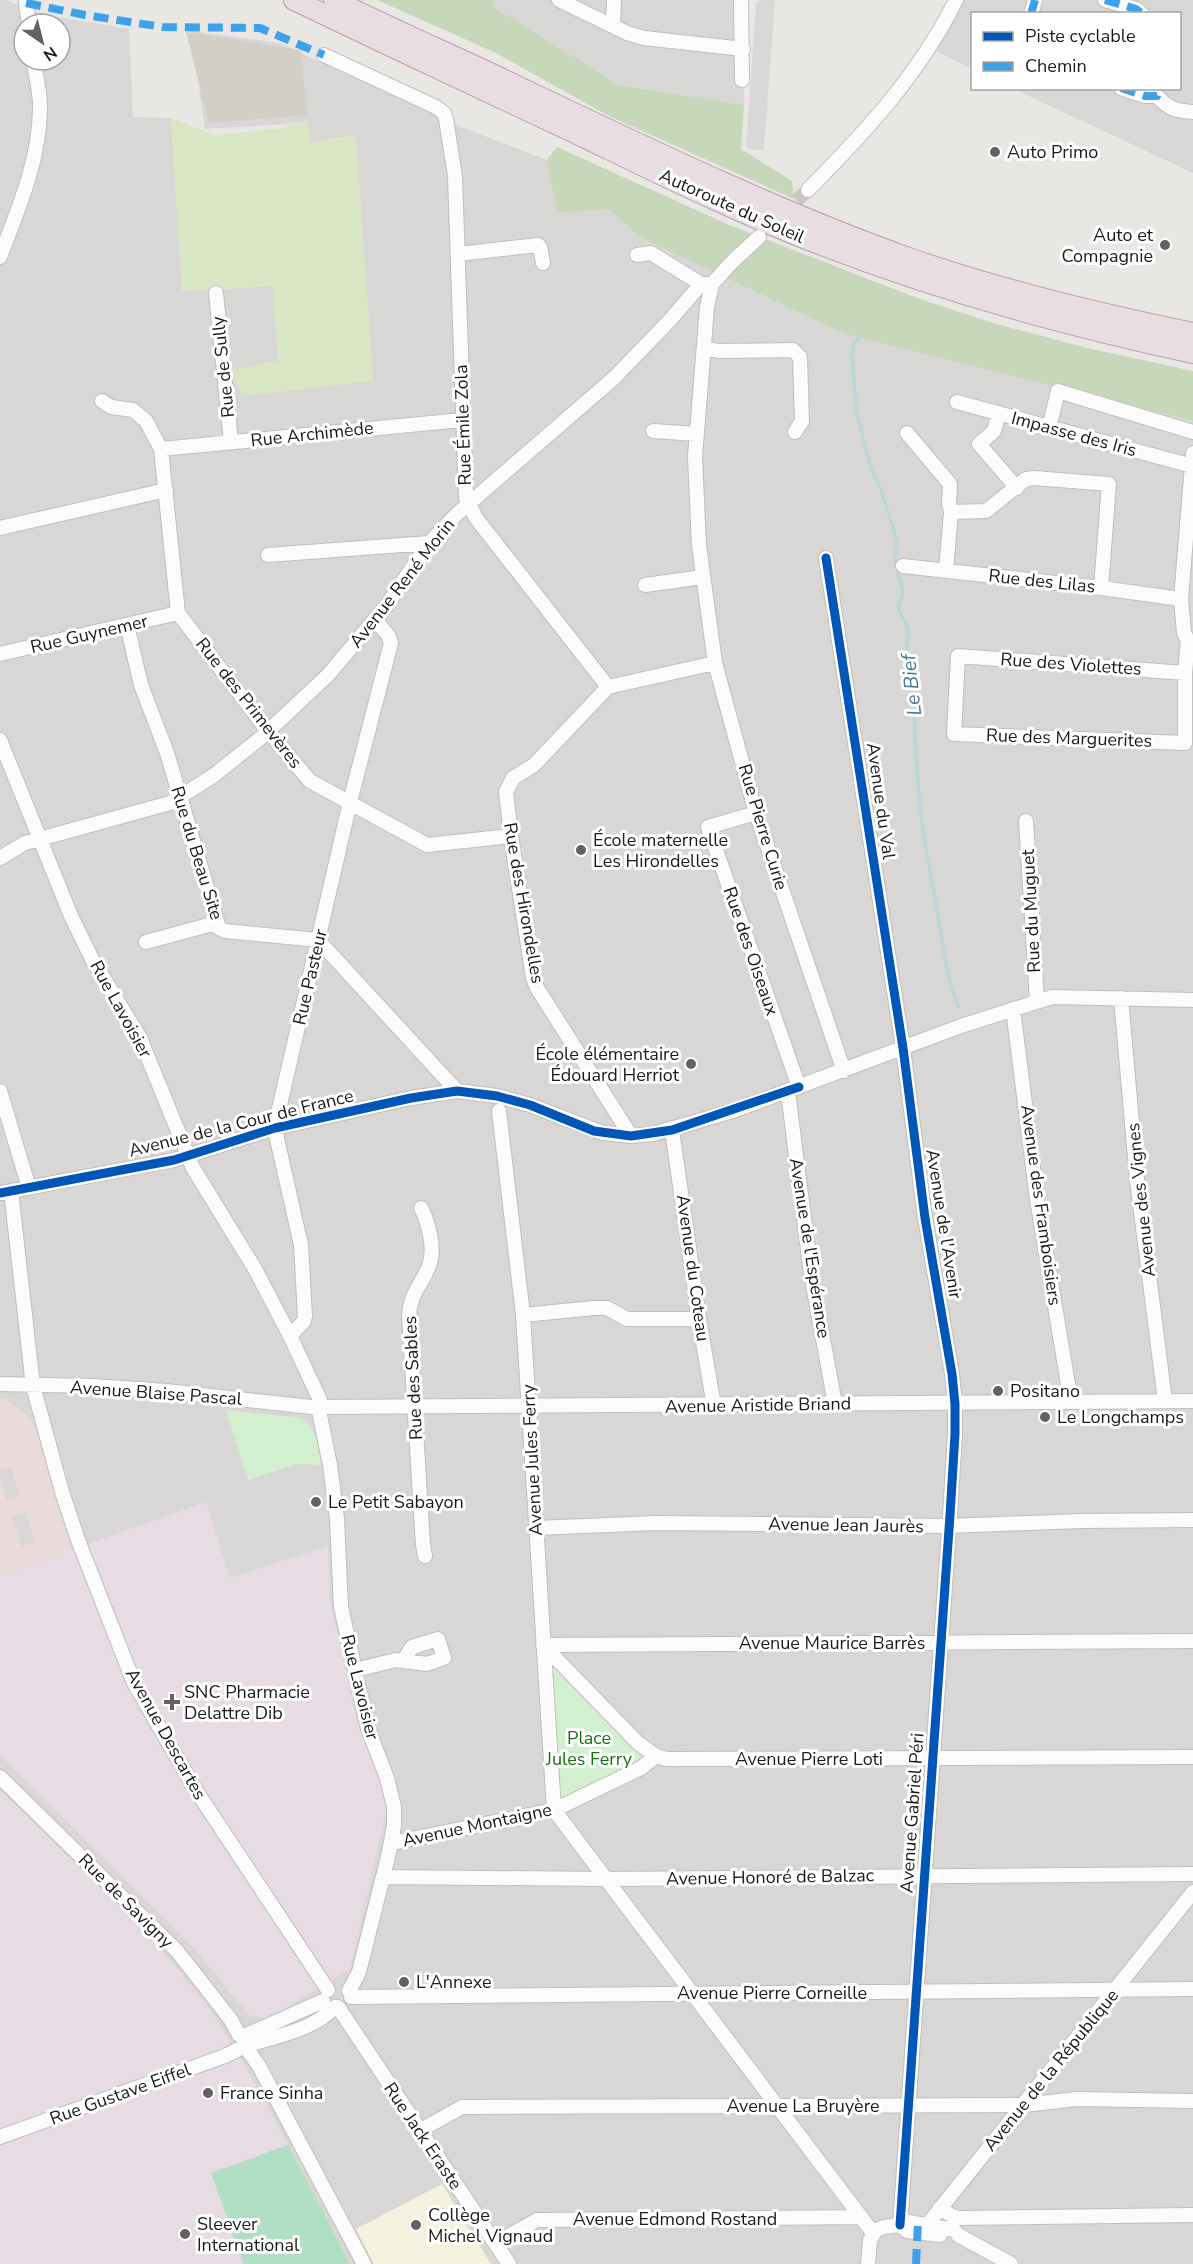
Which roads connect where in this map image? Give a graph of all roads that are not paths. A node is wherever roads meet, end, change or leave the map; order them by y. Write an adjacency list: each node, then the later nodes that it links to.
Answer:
1 (294, 0): 27 (highway, Autoroute du Soleil)
2 (334, 0): 25 (highway, Autoroute du Soleil)
3 (559, 0): 9 (street)
4 (614, 0): 9 (street)
5 (741, 0): 10 (street)
6 (956, 0): 17 (street)
7 (1105, 0): 8 (street)
8 (1140, 12)
9 (613, 26): 10 (street)
10 (743, 49): 13 (street)
11 (324, 55): 20 (street, Rue Émile Zola)
12 (35, 72): 19 (street)
13 (742, 80)
14 (1126, 90): 15 (street)
15 (1158, 92): 16 (street)
16 (1193, 112)
17 (808, 190)
18 (759, 237): 23 (street, Avenue René Morin)
19 (2, 248)
20 (458, 254): 22 (street); 31 (street, Rue Émile Zola)
21 (637, 255): 23 (street)
22 (543, 263)
23 (707, 284): 26 (street, Rue Pierre Curie); 43 (street, Avenue René Morin)
24 (216, 293): 38 (street, Rue de Sully)
25 (1193, 333)
26 (704, 348): 34 (street); 37 (street, Rue Pierre Curie)
27 (1193, 353)
28 (102, 400): 39 (street)
29 (957, 402): 30 (street, Impasse des Iris)
30 (999, 413): 32 (street, Impasse des Iris); 41 (street)
31 (462, 420): 38 (street, Rue Archimède); 43 (street, Rue Émile Zola)
32 (1049, 428): 35 (street); 40 (street, Impasse des Iris)
33 (653, 431): 37 (street)
34 (795, 432)
35 (1193, 432)
36 (907, 433): 44 (street)
37 (697, 434): 51 (street, Rue Pierre Curie)
38 (231, 442): 39 (street, Rue Archimède)
39 (161, 449): 42 (street)
40 (1192, 459): 54 (street)
41 (1017, 488): 44 (street); 53 (street)
42 (166, 490): 45 (street); 55 (street)
43 (469, 503): 46 (street, Avenue René Morin); 62 (street, Rue Émile Zola)
44 (951, 512): 50 (street)
45 (0, 528)
46 (429, 543): 47 (street); 56 (street, Avenue René Morin)
47 (268, 555)
48 (826, 558): 80 (street, Avenue du Val)
49 (903, 566): 50 (street, Rue des Lilas)
50 (946, 571): 53 (street, Rue des Lilas)
51 (704, 577): 52 (street); 60 (street, Rue Pierre Curie)
52 (645, 585)
53 (1101, 588): 54 (street, Rue des Lilas)
54 (1181, 599): 58 (street)
55 (178, 613): 57 (street, Rue Guynemer); 63 (street, Rue des Primevères)
56 (375, 620): 63 (street, Avenue René Morin); 67 (street, Rue Pasteur)
57 (127, 625): 59 (street, Rue Guynemer); 66 (street, Rue du Beau Site)
58 (1190, 641): 61 (street)
59 (0, 654)
60 (715, 663): 62 (street); 68 (street, Rue Pierre Curie)
61 (1185, 673): 64 (street, Rue des Marguerites); 64 (street, Rue des Violettes)
62 (608, 687): 70 (street, Rue des Hirondelles)
63 (268, 731): 66 (street, Avenue René Morin); 67 (street, Rue des Primevères)
64 (954, 734)
65 (0, 740): 71 (street, Rue Lavoisier)
66 (180, 797): 71 (street, Avenue René Morin); 73 (street, Rue du Beau Site)
67 (350, 802): 70 (street, Rue des Primevères); 74 (street, Rue Pasteur)
68 (756, 813): 81 (street, Rue Pierre Curie); 82 (street, Rue des Oiseaux)
69 (1026, 821): 78 (street, Rue du Muguet)
70 (511, 836): 88 (street, Rue des Hirondelles)
71 (39, 839): 72 (street, Avenue René Morin); 89 (street, Rue Lavoisier)
72 (0, 858)
73 (216, 923): 74 (street, Rue du Beau Site); 75 (street)
74 (318, 940): 84 (street); 86 (street, Rue Pasteur)
75 (146, 942)
76 (1121, 998): 77 (street, Avenue de la Cour de France); 78 (street, Avenue de la Cour de France); 98 (street, Avenue des Vignes)
77 (1193, 1000)
78 (1037, 1001): 79 (street, Avenue de la Cour de France)
79 (1013, 1009): 80 (street, Avenue de la Cour de France); 100 (street, Avenue des Framboisiers)
80 (903, 1048): 81 (street, Avenue de la Cour de France); 102 (street, Avenue de l'Avenir)
81 (844, 1071): 82 (street, Avenue de la Cour de France)
82 (793, 1090): 87 (street, Avenue de la Cour de France); 101 (street, Avenue de l'Espérance)
83 (0, 1091): 90 (street)
84 (456, 1091): 86 (street, Avenue de la Cour de France); 88 (street, Avenue de la Cour de France)
85 (499, 1111): 93 (street, Avenue Jules Ferry)
86 (275, 1128): 89 (street, Avenue de la Cour de France); 95 (street, Rue Pasteur)
87 (672, 1130): 88 (street, Avenue de la Cour de France); 94 (street, Avenue du Coteau)
88 (631, 1136)
89 (188, 1156): 90 (street, Avenue de la Cour de France); 95 (street, Rue Lavoisier)
90 (29, 1188): 91 (street, Avenue de la Cour de France)
91 (5, 1192): 97 (street, Avenue Descartes)
92 (421, 1208): 106 (street, Rue des Sables)
93 (523, 1315): 94 (street); 104 (street, Avenue Jules Ferry)
94 (699, 1319): 105 (street, Avenue du Coteau)
95 (290, 1336): 103 (street, Rue Lavoisier)
96 (0, 1384): 97 (street, Avenue Blaise Pascal)
97 (33, 1386): 103 (street, Avenue Blaise Pascal); 132 (street, Avenue Descartes)
98 (1165, 1401): 99 (street, Avenue Aristide Briand); 100 (street, Avenue Aristide Briand)
99 (1193, 1401)
100 (1071, 1402): 102 (street, Avenue Aristide Briand)
101 (835, 1404): 102 (street, Avenue Aristide Briand); 105 (street, Avenue Aristide Briand)
102 (955, 1404): 108 (street, Avenue Gabriel Péri)
103 (318, 1406): 106 (street, Avenue Aristide Briand); 115 (street, Rue Lavoisier)
104 (529, 1406): 105 (street, Avenue Aristide Briand); 106 (street, Avenue Aristide Briand); 109 (street, Avenue Jules Ferry)
105 (714, 1406)
106 (416, 1407): 110 (street, Rue des Sables)
107 (1193, 1520): 108 (street, Avenue Jean Jaurès)
108 (948, 1526): 109 (street, Avenue Jean Jaurès); 112 (street, Avenue Gabriel Péri)
109 (536, 1528): 113 (street, Avenue Jules Ferry)
110 (425, 1556)
111 (1193, 1641): 112 (street, Avenue Maurice Barrès)
112 (940, 1643): 113 (street, Avenue Maurice Barrès); 118 (street, Avenue Gabriel Péri)
113 (543, 1645): 116 (street); 120 (street, Avenue Jules Ferry)
114 (404, 1660): 115 (street)
115 (355, 1670): 121 (street, Rue Lavoisier)
116 (656, 1756): 118 (street, Avenue Pierre Loti); 120 (street, Avenue Montaigne)
117 (1193, 1757): 118 (street, Avenue Pierre Loti)
118 (931, 1759): 123 (street, Avenue Gabriel Péri)
119 (0, 1777): 133 (street, Rue de Savigny)
120 (554, 1810): 121 (street, Avenue Montaigne); 125 (street)
121 (392, 1842): 124 (street, Rue Lavoisier)
122 (1193, 1874): 123 (street, Avenue Honoré de Balzac)
123 (924, 1875): 125 (street, Avenue Honoré de Balzac); 129 (street, Avenue Gabriel Péri)
124 (383, 1877): 125 (street, Avenue Honoré de Balzac); 131 (street, Rue Lavoisier)
125 (606, 1879): 130 (street)
126 (1193, 1892): 128 (street, Avenue de la République)
127 (1193, 1989): 128 (street, Avenue Pierre Corneille)
128 (1114, 1991): 129 (street, Avenue Pierre Corneille); 136 (street, Avenue de la République)
129 (916, 1992): 130 (street, Avenue Pierre Corneille); 135 (street, Avenue Gabriel Péri)
130 (692, 1993): 131 (street, Avenue Pierre Corneille); 137 (street)
131 (350, 1994): 132 (street); 132 (street, Avenue Pierre Corneille)
132 (331, 2001): 133 (street); 138 (street, Rue Jack Eraste)
133 (244, 2043): 139 (street, Rue Gustave Eiffel); 147 (street, Rue de Savigny)
134 (1193, 2101): 136 (street, Avenue La Bruyère)
135 (908, 2105): 136 (street, Avenue La Bruyère); 137 (street, Avenue La Bruyère); 143 (street, Avenue Gabriel Péri)
136 (1024, 2105): 140 (street, Avenue de la République)
137 (777, 2107): 138 (street, Avenue La Bruyère); 142 (street)
138 (419, 2131): 146 (street, Rue Jack Eraste)
139 (0, 2137)
140 (940, 2208): 141 (street); 144 (street, Avenue de la République)
141 (1193, 2215)
142 (860, 2217): 145 (street); 146 (street, Avenue Edmond Rostand)
143 (900, 2225): 144 (street); 145 (street)
144 (926, 2229): 150 (street)
145 (873, 2234): 149 (street)
146 (496, 2243): 148 (street, Rue Jack Eraste)
147 (364, 2264)
148 (509, 2264)
149 (868, 2264)
150 (1011, 2264)

